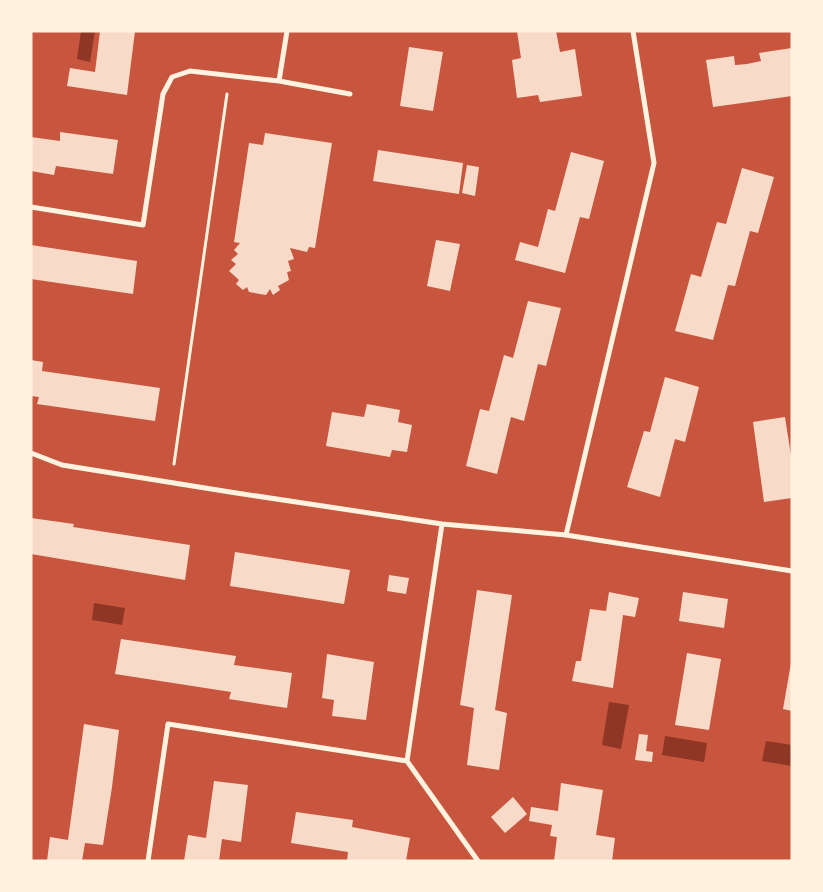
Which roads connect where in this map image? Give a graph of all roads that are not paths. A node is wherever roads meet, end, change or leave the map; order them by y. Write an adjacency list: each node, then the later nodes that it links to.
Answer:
1 (287, 31): 3 (street)
2 (633, 31): 8 (street)
3 (279, 81): 4 (street); 5 (street)
4 (350, 94)
5 (31, 207)
6 (31, 453): 7 (street)
7 (442, 524): 8 (street); 10 (street)
8 (566, 534): 9 (street)
9 (792, 571)
10 (407, 761): 11 (street); 12 (street)
11 (148, 861)
12 (478, 861)

